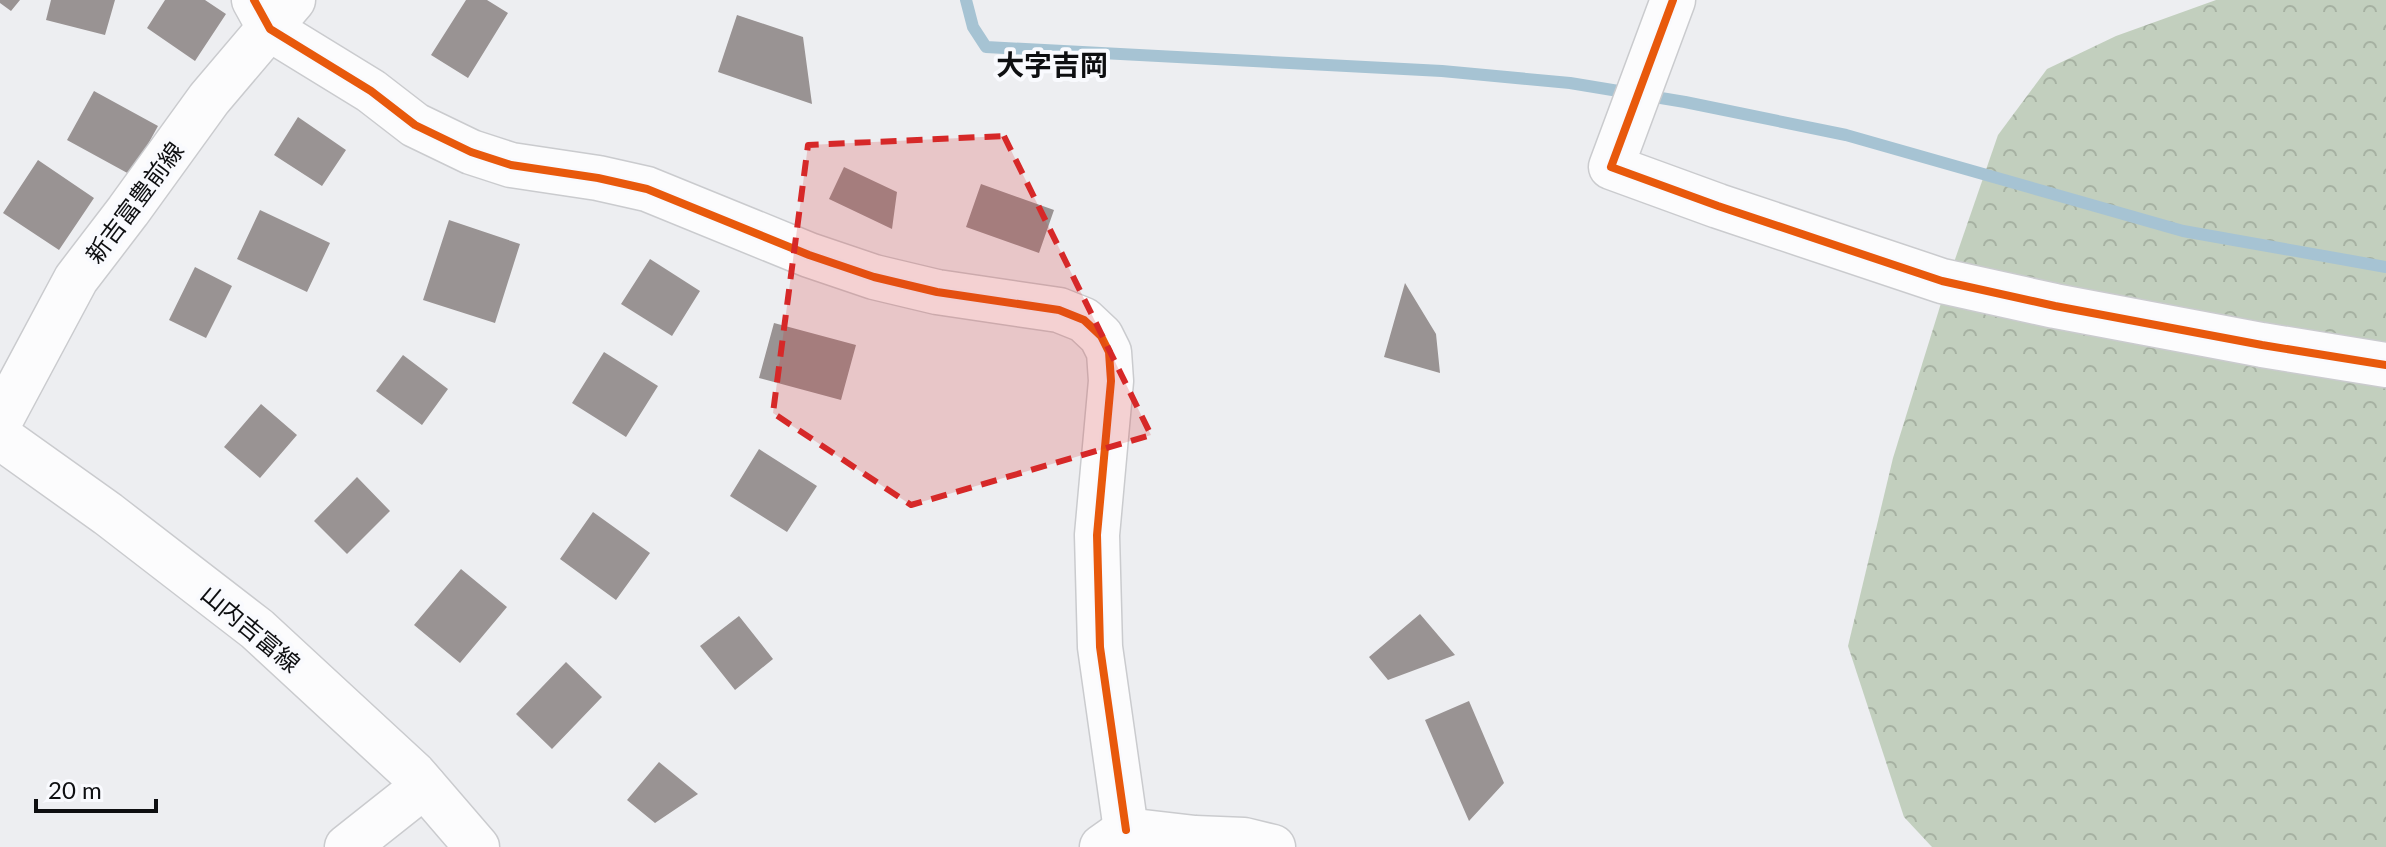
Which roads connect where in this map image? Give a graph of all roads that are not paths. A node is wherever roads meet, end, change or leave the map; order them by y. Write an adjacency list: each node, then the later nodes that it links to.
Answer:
1 (1673, 0): 3 (street)
2 (273, 10): 4 (street, 新吉富豊前線); 7 (street)
3 (2386, 365)
4 (0, 421)
5 (0, 437): 6 (street, 山内吉富線)
6 (424, 786): 8 (street); 9 (street, 山内吉富線)
7 (1114, 838): 10 (street)
8 (347, 847)
9 (477, 847)
10 (1273, 847)

